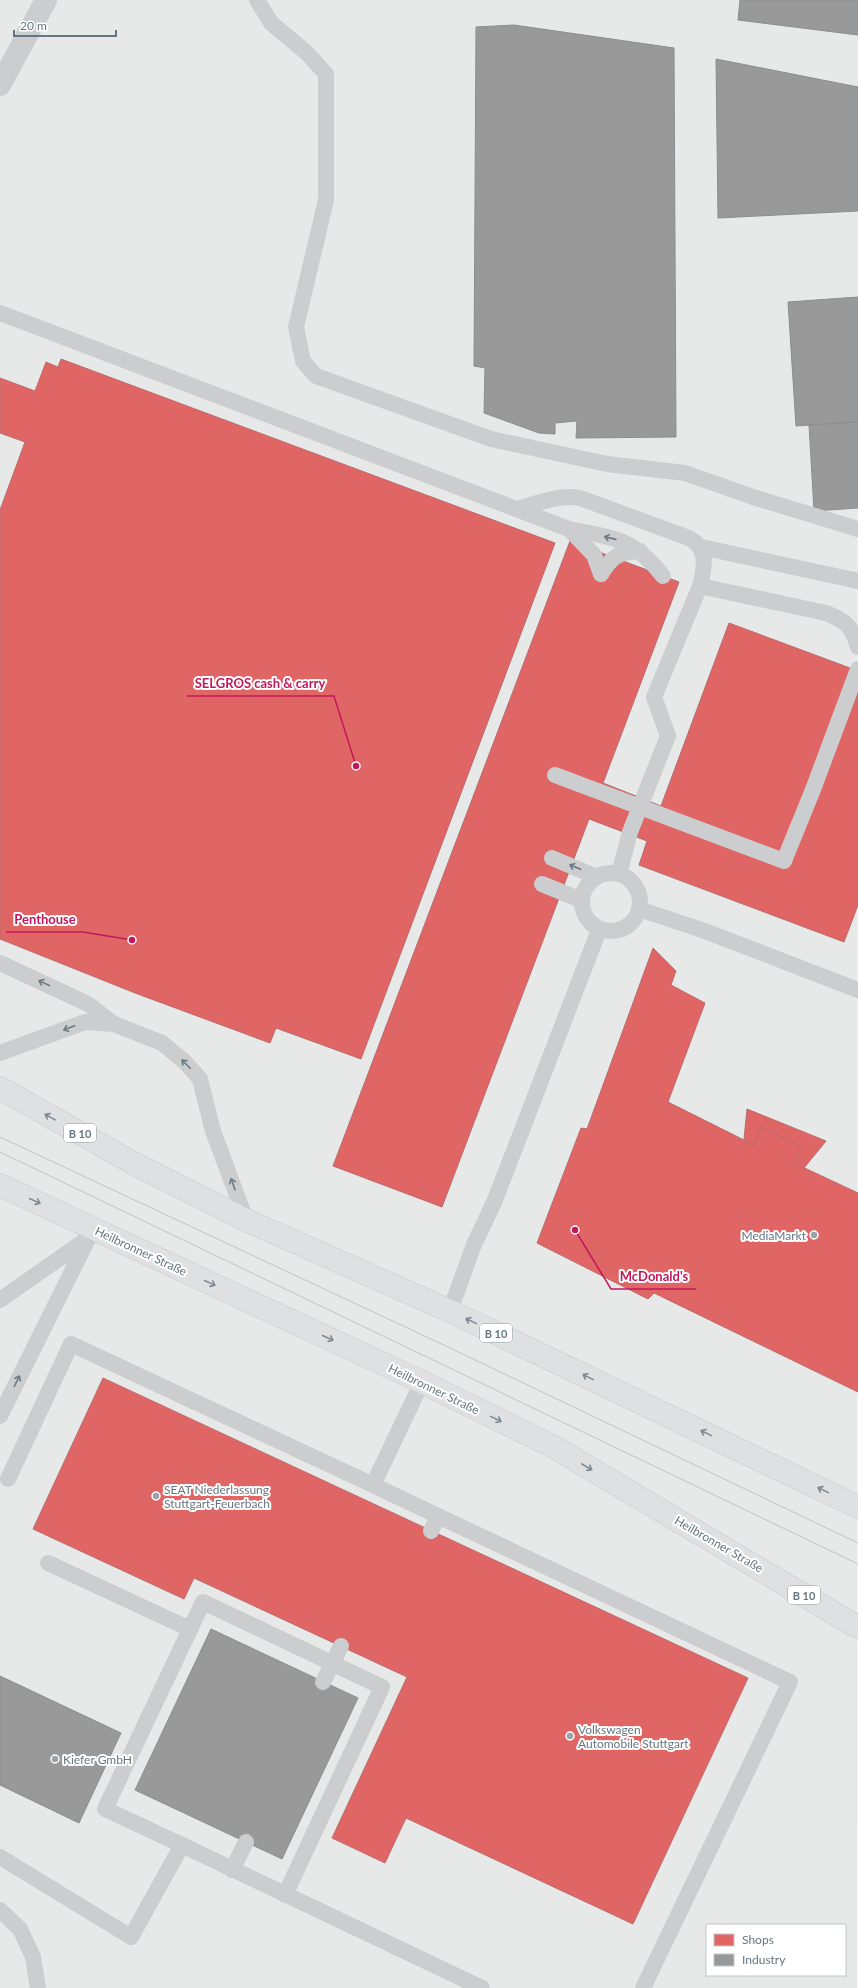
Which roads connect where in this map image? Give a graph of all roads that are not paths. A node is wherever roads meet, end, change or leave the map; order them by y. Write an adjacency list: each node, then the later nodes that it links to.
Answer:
1 (46, 0): 3 (street)
2 (257, 0): 7 (lane)
3 (0, 85)
4 (0, 313): 5 (lane)
5 (516, 509): 6 (lane); 8 (lane)
6 (569, 529): 9 (lane, one-way to 6); 9 (lane)
7 (858, 529)
8 (700, 547): 11 (lane); 12 (lane)
9 (640, 551): 10 (lane)
10 (663, 576)
11 (858, 581)
12 (700, 586): 13 (lane); 17 (lane)
13 (858, 647)
14 (858, 669): 15 (lane, bridge)
15 (554, 775)
16 (552, 858): 18 (lane, one-way to 16)
17 (619, 874): 18 (lane); 21 (lane)
18 (597, 877): 20 (lane)
19 (542, 884): 20 (lane)
20 (581, 900): 22 (lane)
21 (639, 909): 22 (lane); 24 (lane)
22 (600, 930): 32 (lane)
23 (0, 963): 25 (lane, one-way to 23)
24 (858, 990)
25 (114, 1024): 26 (lane, one-way to 26); 29 (lane, one-way to 25)
26 (0, 1053)
27 (0, 1088): 29 (main road, B 10, one-way to 27)
28 (0, 1184): 30 (main road, Heilbronner Straße / B 10, one-way to 30)
29 (246, 1220): 32 (main road, B 10)
30 (94, 1235): 31 (lane); 33 (main road, Heilbronner Straße / B 10, one-way to 33); 34 (lane, one-way to 30)
31 (0, 1300)
32 (450, 1311): 37 (main road, B 10, one-way to 32)
33 (422, 1382): 36 (lane); 41 (main road, Heilbronner Straße / B 10, one-way to 41)
34 (0, 1416)
35 (8, 1479): 36 (lane)
36 (373, 1485): 38 (lane)
37 (858, 1506)
38 (438, 1516): 39 (lane); 53 (lane)
39 (431, 1531)
40 (48, 1563): 42 (lane)
41 (855, 1626)
42 (190, 1629): 44 (lane); 46 (lane)
43 (342, 1646): 44 (lane, bridge)
44 (334, 1664): 49 (lane)
45 (246, 1842): 48 (lane)
46 (182, 1845): 47 (lane); 48 (lane)
47 (0, 1857)
48 (232, 1870): 49 (lane)
49 (285, 1895): 52 (lane)
50 (0, 1910): 51 (lane)
51 (38, 1988)
52 (482, 1988)
53 (642, 1988)

